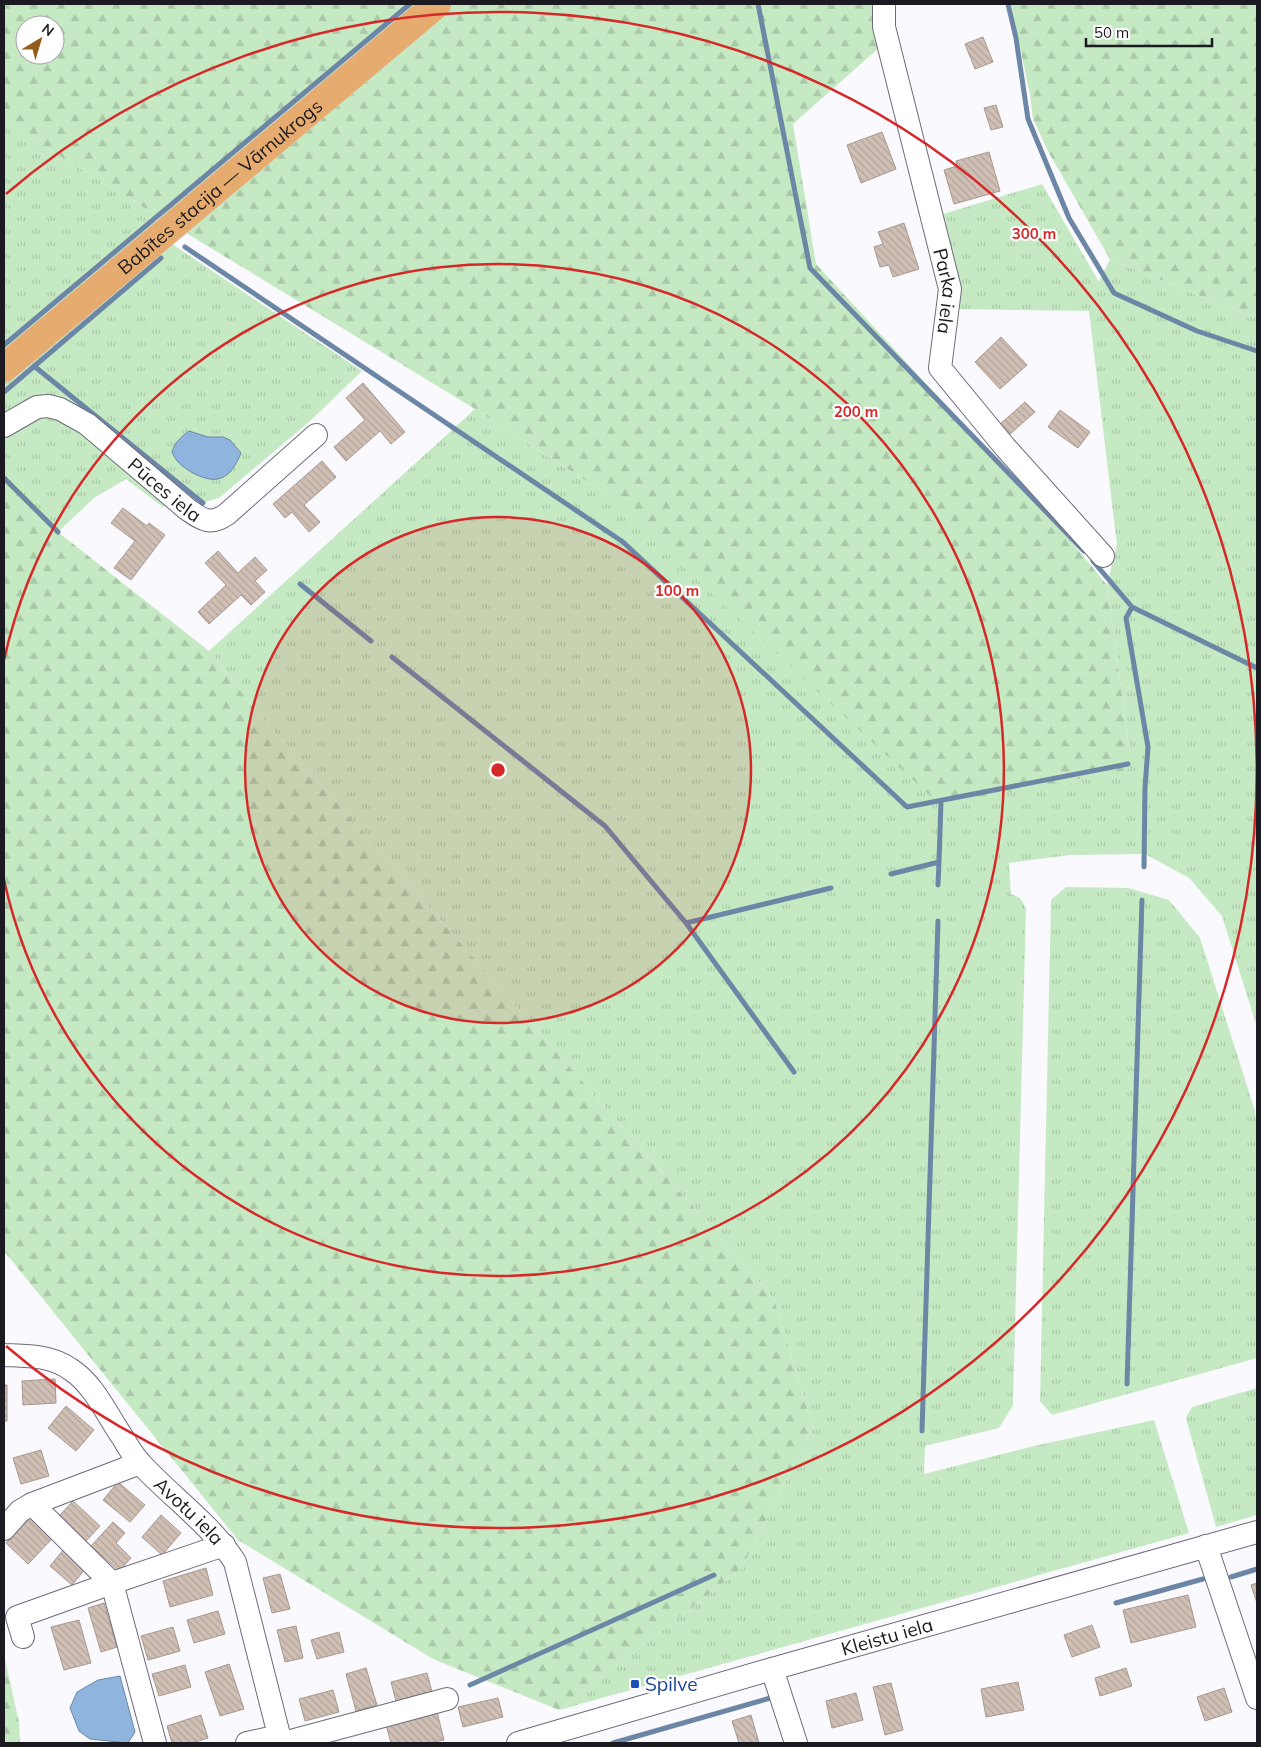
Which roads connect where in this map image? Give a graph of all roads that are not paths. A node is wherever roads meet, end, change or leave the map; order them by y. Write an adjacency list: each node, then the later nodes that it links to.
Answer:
1 (437, 4): 3 (main road, Babītes stacija — Vārnukrogs)
2 (884, 4): 6 (street, Parka iela)
3 (4, 368)
4 (4, 426): 5 (street, Pūces iela)
5 (316, 435)
6 (1103, 556)
7 (4, 1355): 8 (street, Avotu iela)
8 (140, 1462): 9 (street); 12 (street, Avotu iela)
9 (32, 1504): 10 (street); 14 (street)
10 (4, 1529)
11 (1257, 1532): 13 (street, Kleistu iela)
12 (224, 1545): 14 (street); 19 (street, Avotu iela)
13 (1206, 1546): 16 (street, Kleistu iela); 17 (street)
14 (112, 1583): 15 (street); 20 (street)
15 (20, 1627)
16 (772, 1669): 22 (street, Kleistu iela); 23 (street)
17 (1257, 1698)
18 (447, 1699): 19 (street)
19 (281, 1741): 21 (street)
20 (155, 1743)
21 (247, 1743)
22 (518, 1743)
23 (796, 1743)

